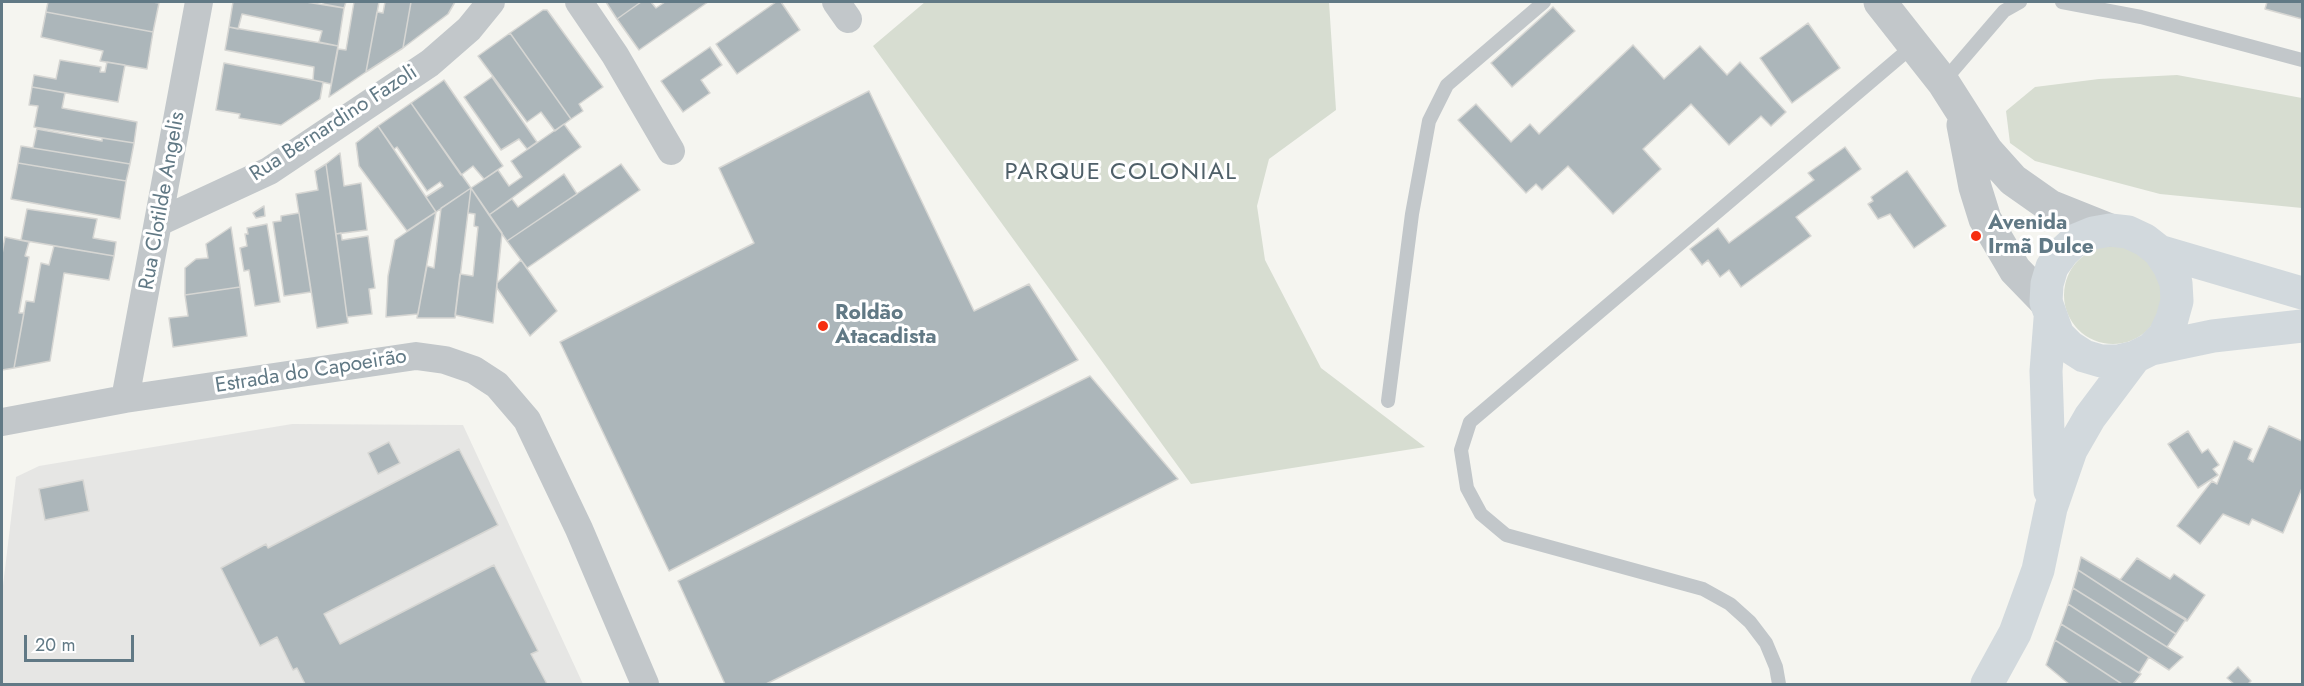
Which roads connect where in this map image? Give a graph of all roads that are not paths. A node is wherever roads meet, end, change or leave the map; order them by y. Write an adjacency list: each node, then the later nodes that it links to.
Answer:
1 (199, 2): 13 (street, Rua Clotilde Angelis)
2 (491, 2): 13 (street, Rua Bernardino Fazoli)
3 (579, 2): 12 (street)
4 (1544, 2): 21 (lane)
5 (1880, 2): 8 (street)
6 (2020, 2): 10 (lane)
7 (2062, 2): 9 (lane)
8 (1914, 45): 10 (street); 25 (lane)
9 (2302, 60)
10 (1943, 82): 11 (street)
11 (1960, 111): 14 (street); 17 (street)
12 (671, 151)
13 (159, 222): 20 (street, Rua Clotilde Angelis)
14 (2110, 230): 15 (main road); 17 (main road)
15 (2159, 251): 16 (main road); 19 (main road)
16 (2302, 293)
17 (2048, 311): 19 (main road); 23 (main road)
18 (2302, 326): 19 (main road)
19 (2143, 353): 23 (main road)
20 (125, 399): 22 (street, Estrada do Capoeirão); 24 (street, Estrada do Capoeirão)
21 (1388, 400)
22 (2, 422)
23 (2051, 508): 26 (main road)
24 (645, 684)
25 (1779, 684)
26 (1987, 684)

